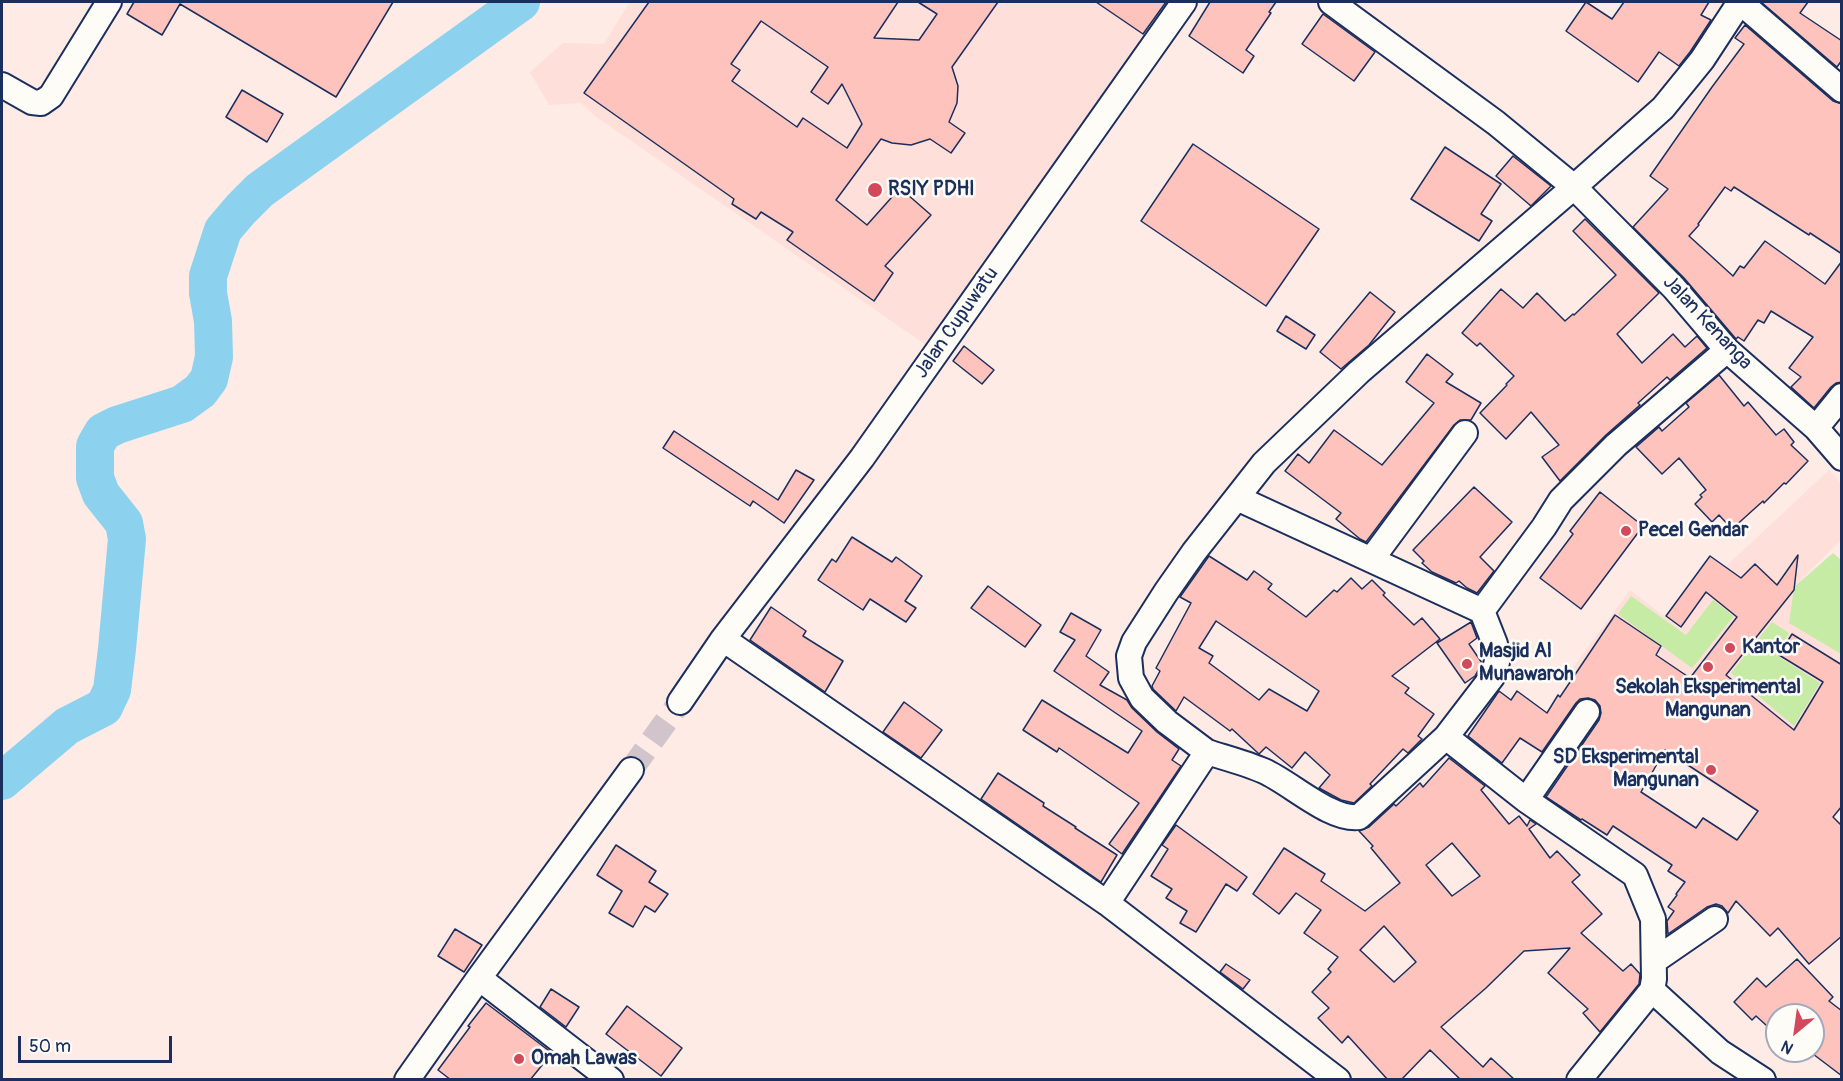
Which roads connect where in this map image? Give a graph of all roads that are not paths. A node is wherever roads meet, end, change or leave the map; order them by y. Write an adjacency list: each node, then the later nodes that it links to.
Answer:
1 (108, 2): 5 (street)
2 (1184, 2): 16 (street, Jalan Cupuwatu)
3 (1331, 2): 7 (street, Jalan Kenanga)
4 (1740, 2): 6 (street); 7 (street)
5 (2, 85)
6 (1842, 90)
7 (1574, 187): 8 (street, Jalan Kenanga); 13 (street)
8 (1728, 350): 10 (street, Jalan Kenanga); 15 (street)
9 (1842, 396): 10 (street)
10 (1816, 428): 12 (street, Jalan Kenanga)
11 (1465, 433): 14 (street)
12 (1842, 458)
13 (1237, 498): 14 (street); 20 (street)
14 (1371, 560): 15 (street)
15 (1482, 611): 19 (street)
16 (723, 639): 17 (street, Jalan Cupuwatu); 23 (street)
17 (680, 702)
18 (1587, 712): 22 (street)
19 (1446, 737): 20 (street); 22 (street)
20 (1207, 752): 23 (street)
21 (631, 770): 26 (street)
22 (1526, 800): 25 (street)
23 (1107, 903): 30 (street)
24 (1715, 919): 25 (street)
25 (1654, 961): 27 (street)
26 (479, 978): 28 (street); 29 (street)
27 (1652, 990): 31 (street); 32 (street)
28 (407, 1080)
29 (611, 1080)
30 (1338, 1080)
31 (1579, 1080)
32 (1763, 1080)

